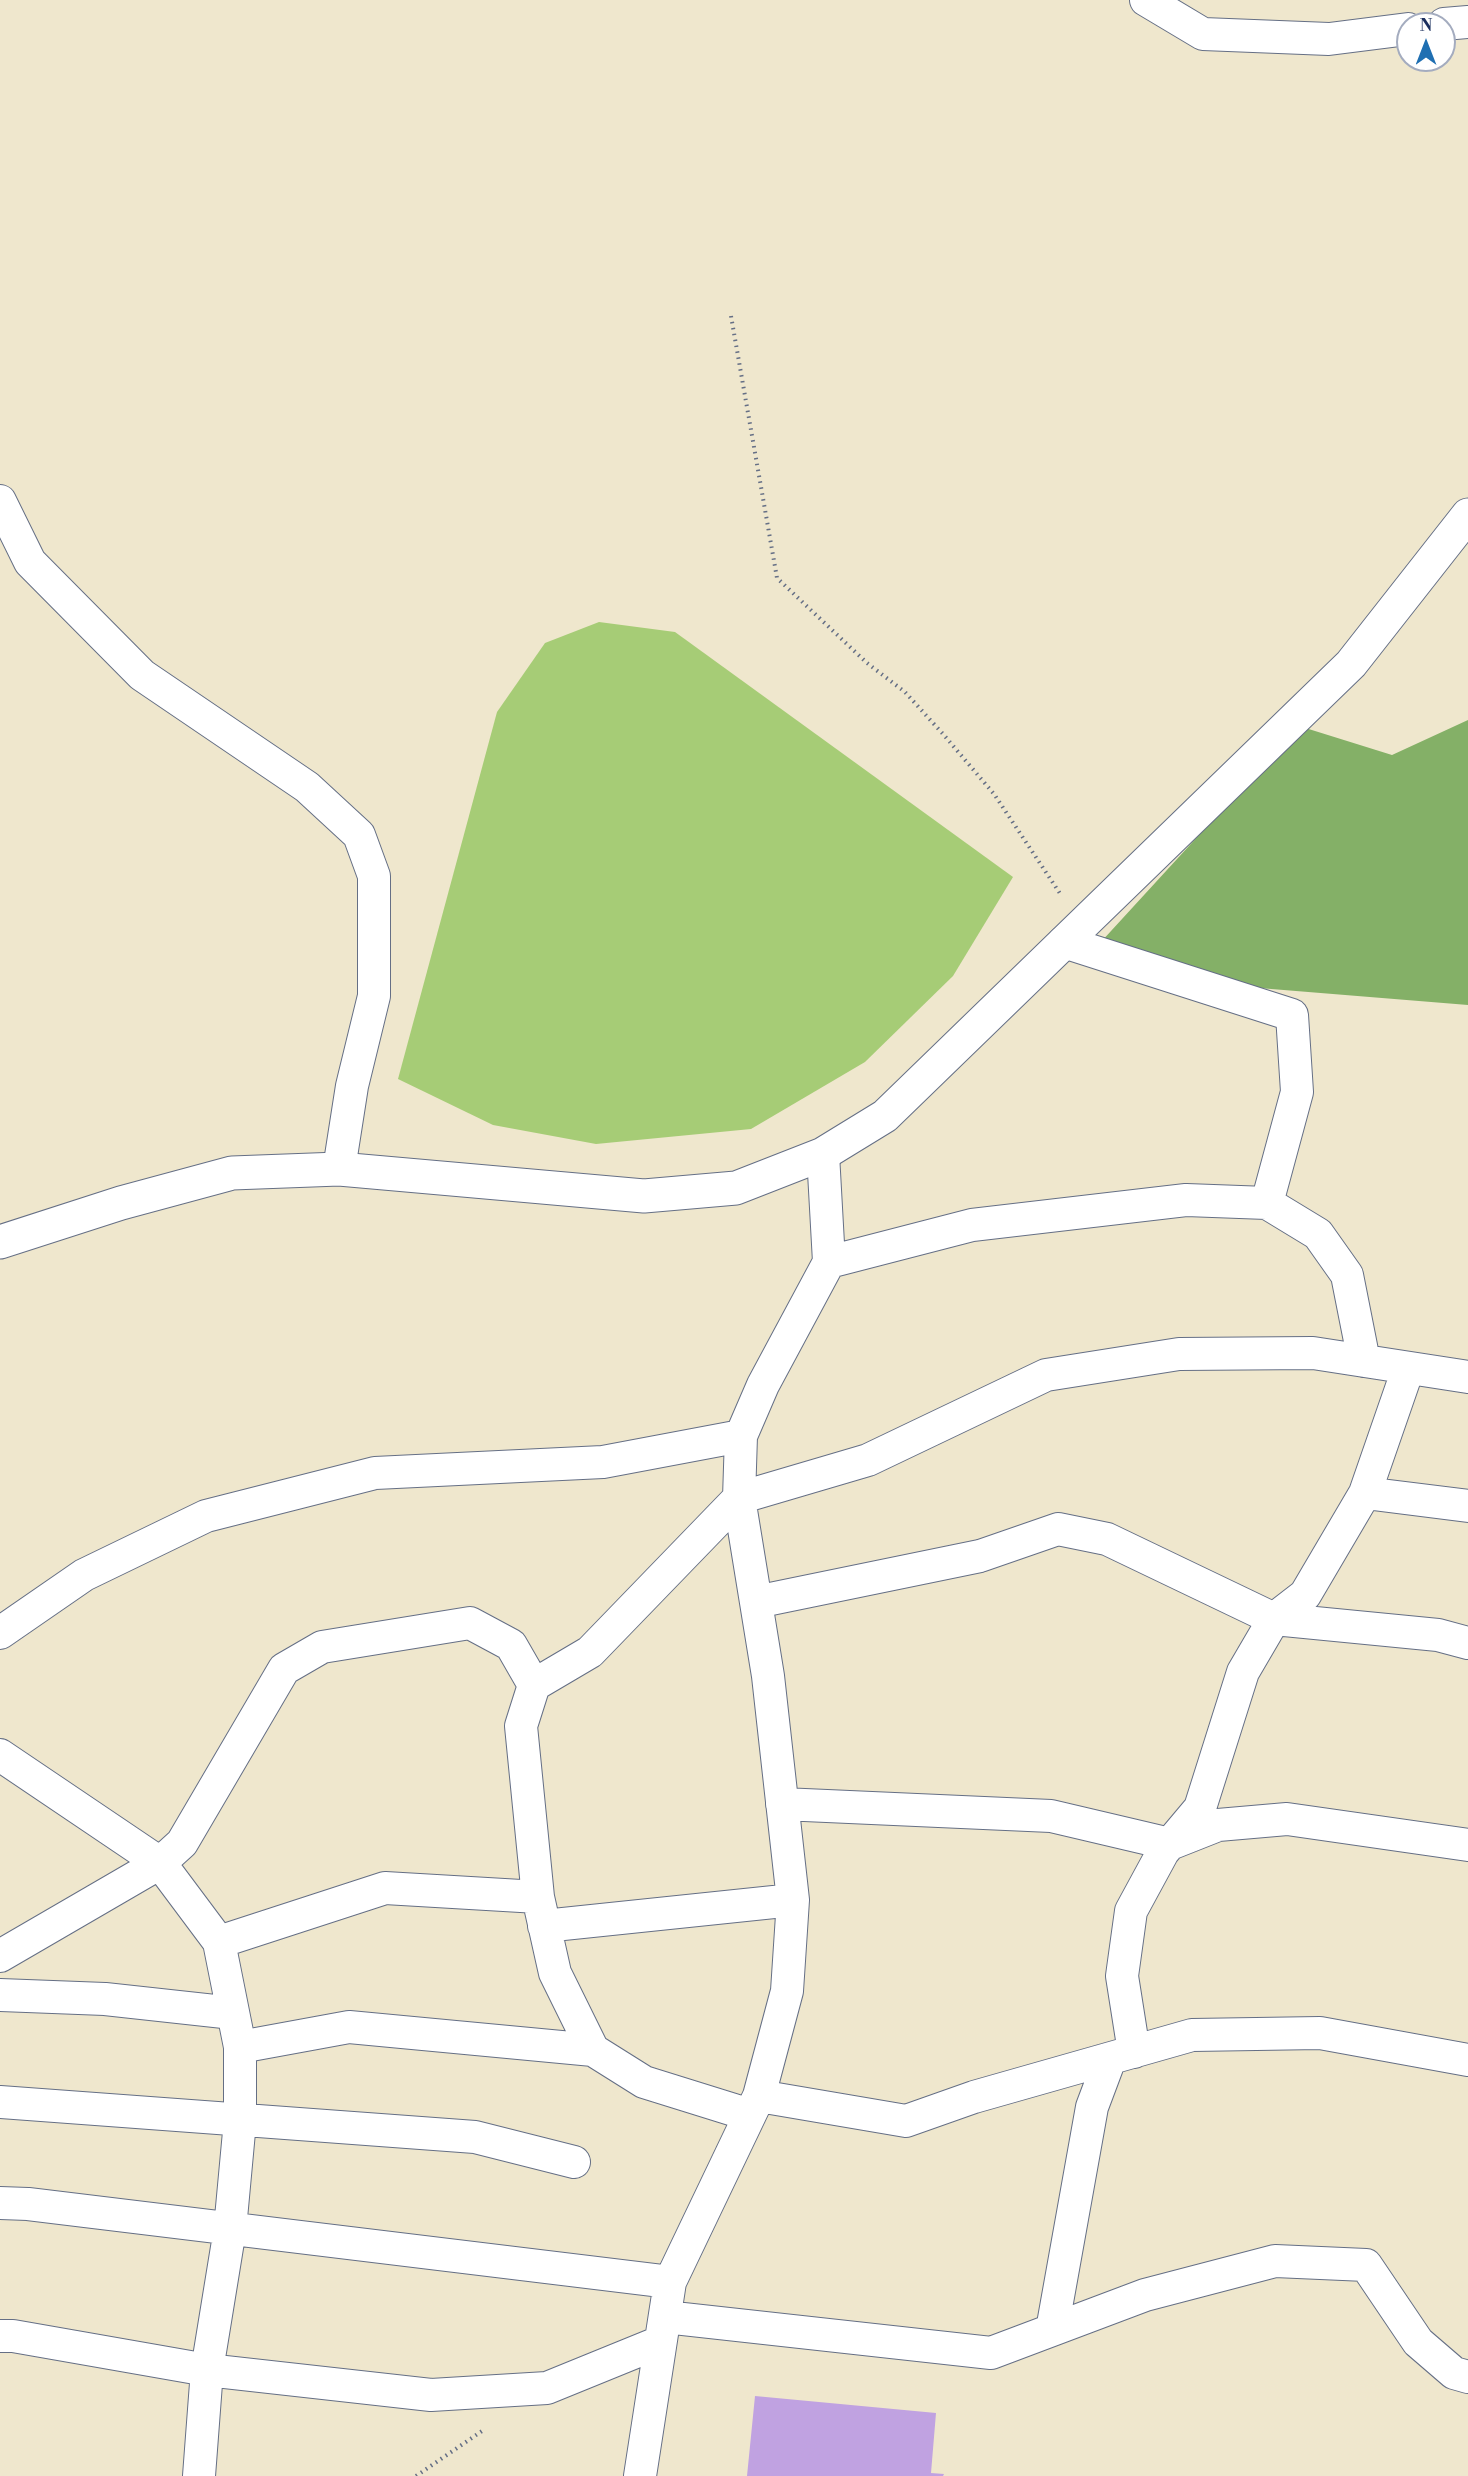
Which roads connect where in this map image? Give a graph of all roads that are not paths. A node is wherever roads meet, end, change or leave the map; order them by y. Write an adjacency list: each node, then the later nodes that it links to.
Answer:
1 (1146, 0): 2 (street)
2 (1396, 31)
3 (0, 501): 7 (street)
4 (1468, 515): 5 (street)
5 (1073, 934): 6 (street); 8 (street)
6 (823, 1154): 7 (street); 10 (street)
7 (339, 1168): 9 (street)
8 (1267, 1203): 10 (street); 11 (street)
9 (0, 1242)
10 (829, 1262): 14 (street)
11 (1364, 1361): 12 (street); 16 (street)
12 (1408, 1370): 13 (street); 15 (street)
13 (1468, 1377)
14 (741, 1436): 16 (street); 20 (street)
15 (1365, 1493): 17 (street); 19 (street)
16 (739, 1498): 18 (street); 22 (street)
17 (1468, 1506)
18 (756, 1602): 19 (street); 24 (street)
19 (1274, 1619): 21 (street); 25 (street)
20 (0, 1633)
21 (1468, 1643)
22 (534, 1685): 27 (street); 29 (street)
23 (0, 1755): 27 (street)
24 (783, 1804): 25 (street); 28 (street)
25 (1170, 1844): 26 (street); 36 (street)
26 (1468, 1845)
27 (160, 1863): 30 (street); 31 (street)
28 (793, 1900): 29 (street); 39 (street)
29 (541, 1912): 30 (street); 35 (street)
30 (219, 1942): 33 (street)
31 (0, 1956)
32 (0, 1995): 33 (street)
33 (233, 2013): 34 (street)
34 (240, 2047): 35 (street); 40 (street)
35 (593, 2050): 39 (street)
36 (1122, 2055): 37 (street); 39 (street); 46 (street)
37 (1468, 2060)
38 (0, 2102): 40 (street)
39 (755, 2105): 44 (street)
40 (240, 2121): 41 (street); 43 (street)
41 (574, 2163)
42 (0, 2203): 43 (street)
43 (230, 2229): 44 (street); 48 (street)
44 (670, 2283): 45 (street)
45 (663, 2329): 46 (street); 48 (street); 51 (street)
46 (1052, 2330): 49 (street)
47 (0, 2336): 48 (street)
48 (207, 2370): 50 (street)
49 (1468, 2377)
50 (199, 2476)
51 (640, 2476)

